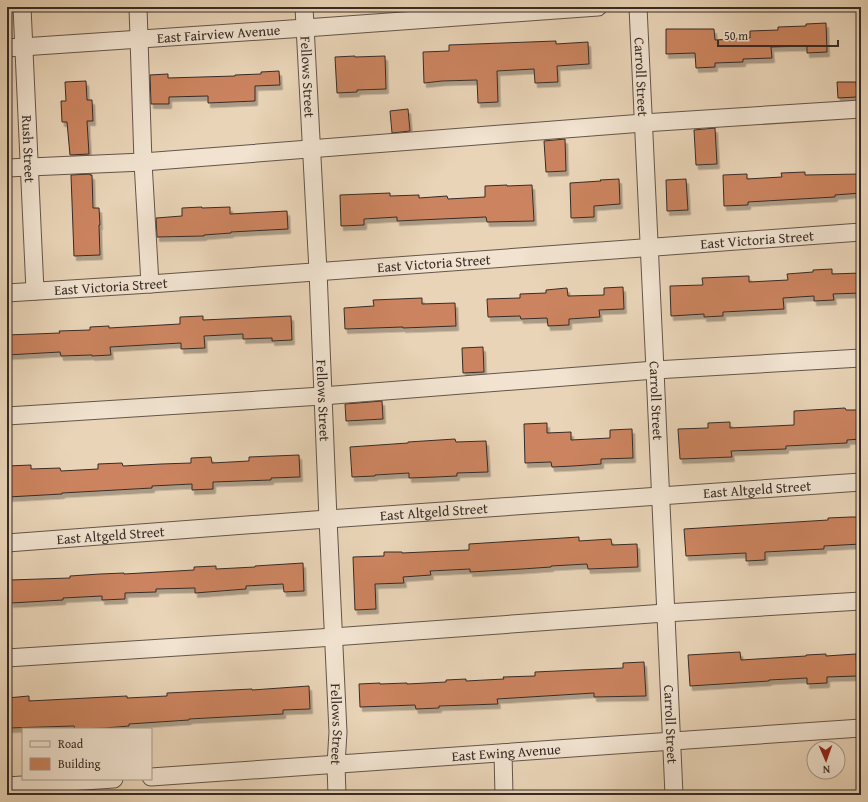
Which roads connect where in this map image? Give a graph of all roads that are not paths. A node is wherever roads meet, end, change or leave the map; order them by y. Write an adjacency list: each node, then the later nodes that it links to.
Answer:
1 (22, 7): 8 (street, Rush Street)
2 (138, 7): 7 (street)
3 (304, 7): 6 (street, Fellows Street)
4 (598, 7): 6 (street, East Fairview Avenue)
5 (638, 7): 11 (street, Carroll Street)
6 (305, 28): 7 (street, East Fairview Avenue); 12 (street, Fellows Street)
7 (139, 39): 8 (street, East Fairview Avenue); 13 (street)
8 (24, 46): 9 (street, East Fairview Avenue); 14 (street, Rush Street)
9 (7, 48)
10 (861, 110): 11 (street)
11 (643, 123): 12 (street); 17 (street, Carroll Street)
12 (311, 148): 13 (street); 18 (street, Fellows Street)
13 (143, 162): 14 (street); 19 (street)
14 (30, 166): 15 (street); 20 (street, Rush Street)
15 (7, 168)
16 (861, 232): 17 (street, East Victoria Street)
17 (649, 247): 18 (street, East Victoria Street); 23 (street, Carroll Street)
18 (318, 271): 19 (street, East Victoria Street); 24 (street, Fellows Street)
19 (150, 284): 20 (street, East Victoria Street)
20 (35, 291): 21 (street, East Victoria Street)
21 (7, 293)
22 (861, 358): 23 (street)
23 (655, 370): 24 (street); 27 (street, Carroll Street)
24 (322, 396): 25 (street); 28 (street, Fellows Street)
25 (7, 416)
26 (861, 482): 27 (street, East Altgeld Street)
27 (660, 496): 28 (street, East Altgeld Street); 31 (street, Carroll Street)
28 (328, 519): 29 (street, East Altgeld Street); 32 (street, Fellows Street)
29 (7, 543)
30 (861, 601): 31 (street)
31 (665, 613): 32 (street); 35 (street, Carroll Street)
32 (333, 637): 33 (street); 37 (street, Fellows Street)
33 (7, 658)
34 (861, 728): 35 (street, East Ewing Avenue)
35 (671, 741): 36 (street, East Ewing Avenue); 43 (street, Carroll Street)
36 (503, 753): 37 (street, East Ewing Avenue); 42 (street)
37 (336, 764): 38 (street, East Ewing Avenue); 41 (street, Fellows Street)
38 (152, 777)
39 (104, 780): 40 (street)
40 (9, 789)
41 (337, 795)
42 (504, 795)
43 (674, 795)

